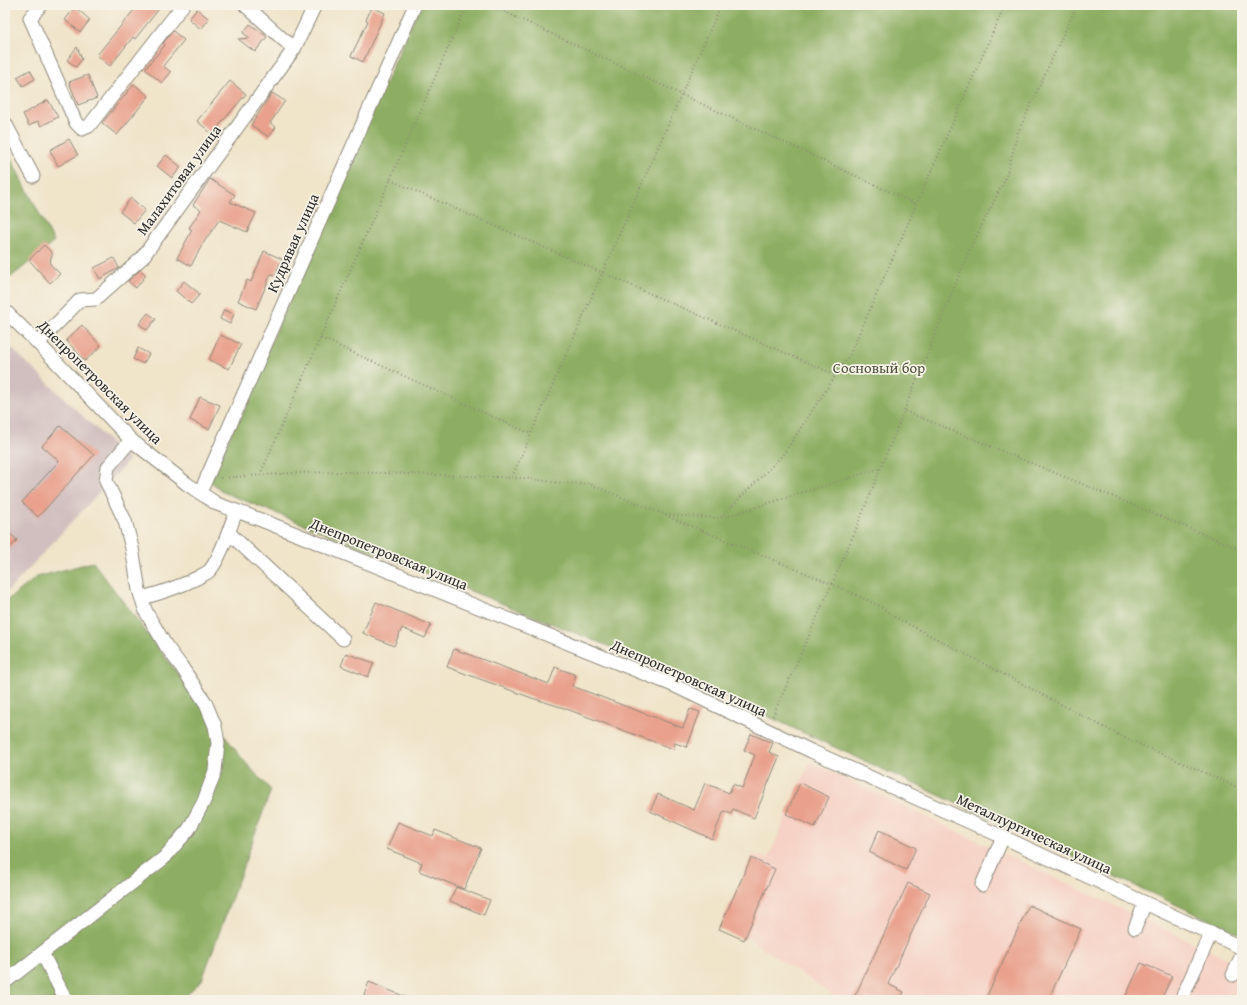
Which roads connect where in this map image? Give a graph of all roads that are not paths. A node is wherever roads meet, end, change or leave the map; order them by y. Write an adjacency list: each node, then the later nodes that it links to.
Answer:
1 (41, 5): 2 (street)
2 (183, 5)
3 (246, 5): 6 (street)
4 (315, 5): 6 (street, Малахитовая улица)
5 (415, 5): 12 (street, Кудрявая улица)
6 (294, 49): 10 (street, Малахитовая улица)
7 (5, 122): 8 (street)
8 (33, 176)
9 (5, 312): 10 (street, Днепропетровская улица)
10 (38, 343): 11 (street, Днепропетровская улица)
11 (131, 440): 12 (street, Днепропетровская улица); 15 (street)
12 (200, 493): 13 (street, Днепропетровская улица)
13 (236, 511): 14 (street); 17 (street, Днепропетровская улица)
14 (229, 533): 15 (street); 16 (street)
15 (142, 598): 24 (street)
16 (343, 639)
17 (811, 751): 18 (street, Металлургическая улица)
18 (1003, 837): 19 (street); 20 (street, Металлургическая улица)
19 (982, 885)
20 (1146, 903): 21 (street); 22 (street, Металлургическая улица)
21 (1135, 928)
22 (1211, 933): 23 (street, Металлургическая улица); 29 (street)
23 (1242, 948)
24 (42, 953): 27 (street); 28 (street)
25 (1242, 955): 26 (street)
26 (1233, 975)
27 (5, 982)
28 (66, 1000)
29 (1181, 1000)

